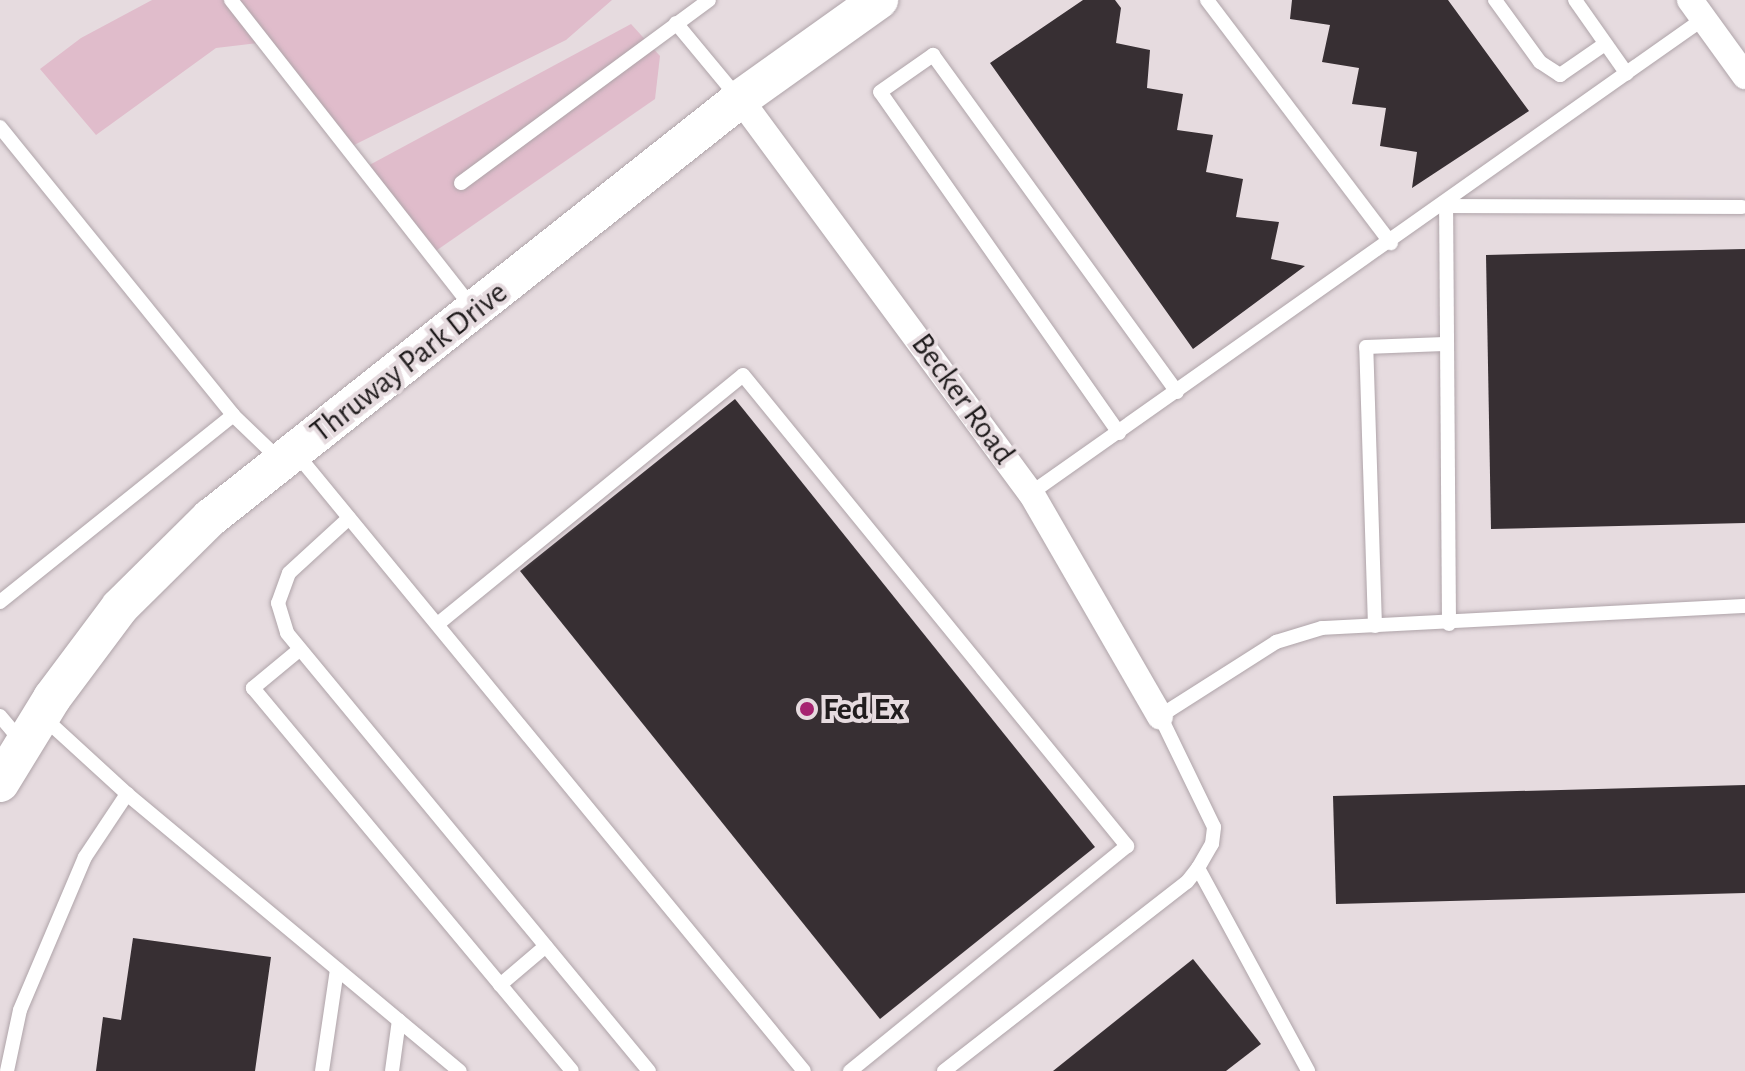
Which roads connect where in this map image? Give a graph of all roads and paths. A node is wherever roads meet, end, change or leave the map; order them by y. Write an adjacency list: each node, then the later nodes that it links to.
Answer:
1 (231, 0): 18 (lane)
2 (709, 0): 8 (lane)
3 (879, 0): 12 (main road, Thruway Park Drive)
4 (1207, 0): 17 (lane)
5 (1495, 0): 9 (lane)
6 (1575, 0): 9 (lane)
7 (1696, 9): 10 (lane); 11 (street)
8 (676, 23): 12 (lane); 14 (lane)
9 (1605, 44): 10 (lane)
10 (1627, 74): 15 (lane)
11 (1745, 76)
12 (740, 99): 18 (main road, Thruway Park Drive); 24 (street, Becker Road)
13 (0, 127): 21 (lane)
14 (461, 183)
15 (1446, 206): 16 (lane); 17 (lane); 19 (lane)
16 (1742, 207)
17 (1391, 243): 20 (lane)
18 (475, 310): 23 (main road, Thruway Park Drive)
19 (1444, 344): 29 (lane); 30 (lane)
20 (1177, 392): 22 (lane); 22 (lane)
21 (233, 415): 23 (lane); 26 (lane)
22 (1119, 433): 24 (lane)
23 (288, 457): 25 (lane); 34 (main road, Thruway Park Drive)
24 (1031, 493): 33 (street, Becker Road)
25 (349, 518): 28 (lane); 31 (lane)
26 (0, 602)
27 (1745, 606): 29 (lane)
28 (439, 623): 49 (lane); 50 (lane)
29 (1449, 624): 30 (lane)
30 (1375, 626): 33 (lane)
31 (299, 650): 38 (lane); 40 (lane)
32 (0, 716): 34 (lane)
33 (1160, 716): 37 (lane)
34 (33, 730): 35 (main road, Thruway Park Drive); 36 (lane)
35 (0, 783)
36 (127, 794): 39 (lane); 44 (lane)
37 (1198, 868): 43 (lane); 51 (lane)
38 (546, 946): 40 (lane); 48 (lane)
39 (337, 969): 41 (lane); 45 (lane)
40 (500, 985): 47 (lane)
41 (399, 1020): 42 (lane); 46 (lane)
42 (457, 1070)
43 (1306, 1070)
44 (7, 1071)
45 (322, 1071)
46 (392, 1071)
47 (572, 1071)
48 (649, 1071)
49 (804, 1071)
50 (850, 1071)
51 (944, 1071)

